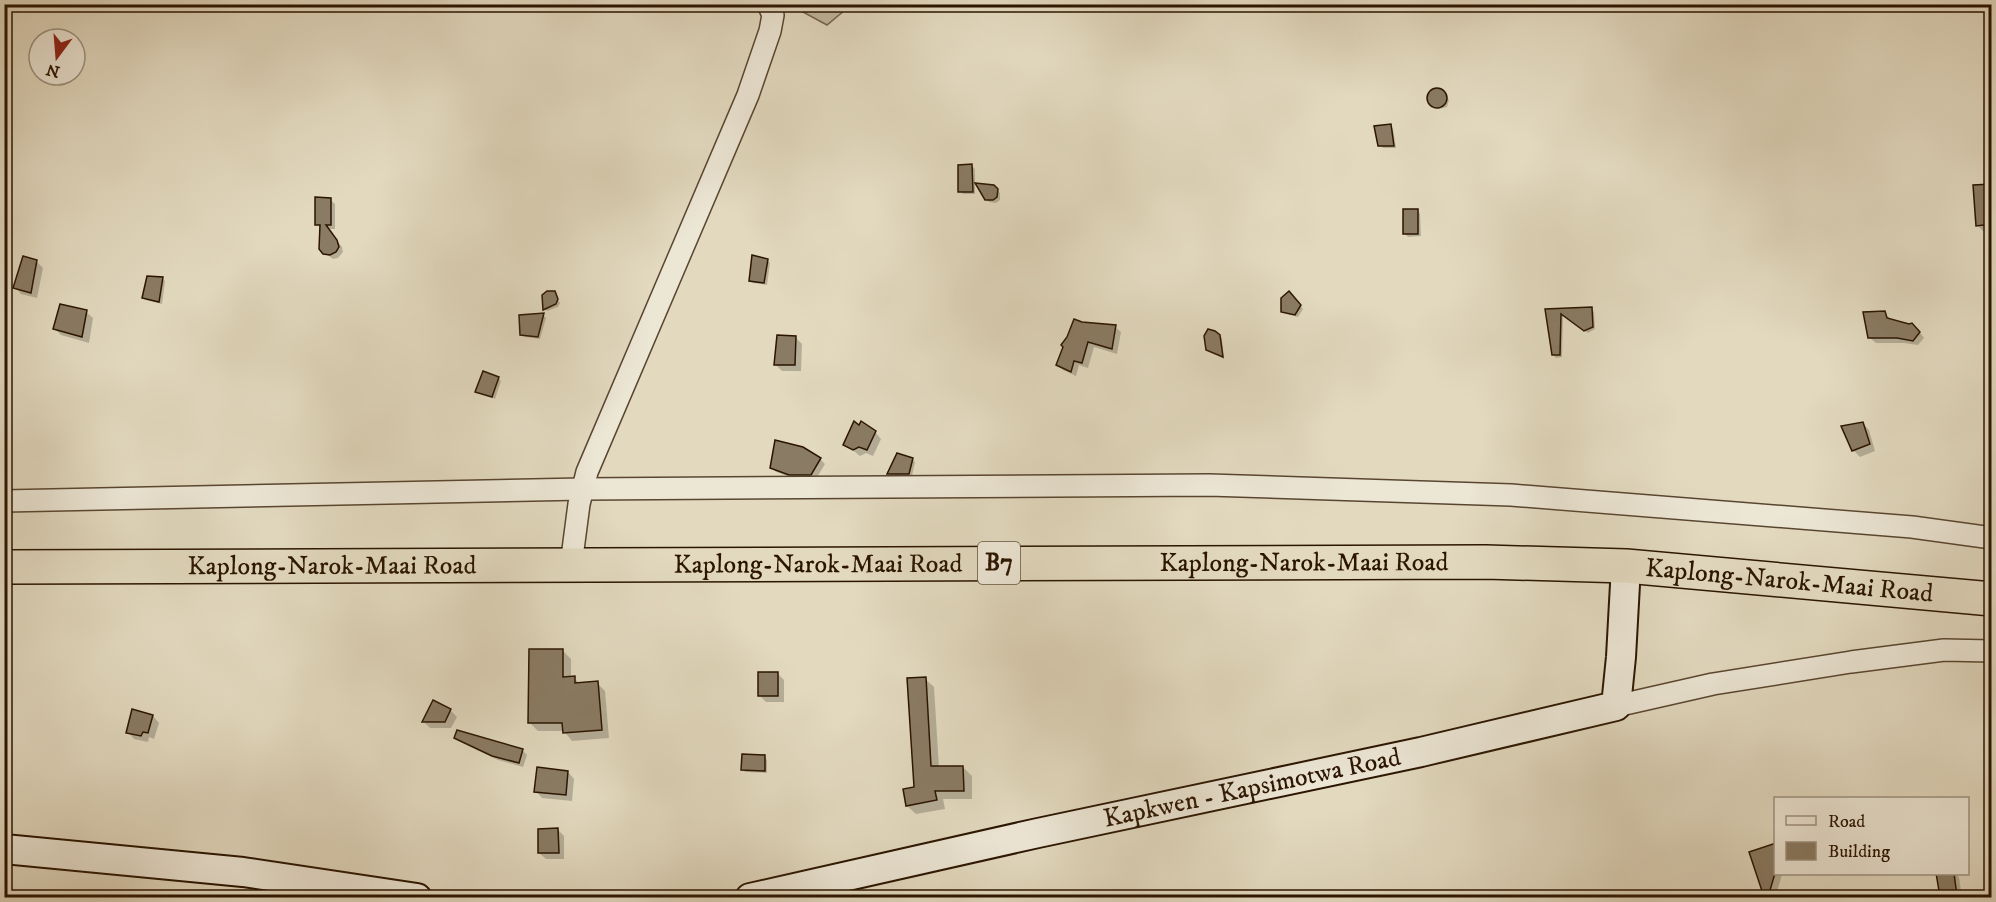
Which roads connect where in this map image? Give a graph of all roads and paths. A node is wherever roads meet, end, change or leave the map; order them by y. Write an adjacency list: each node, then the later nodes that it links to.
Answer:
1 (768, 4): 2 (street)
2 (582, 489): 3 (street); 4 (street); 5 (street)
3 (4, 501)
4 (1992, 538)
5 (571, 565): 6 (highway, Kaplong-Narok-Maai Road / B7); 7 (highway, Kaplong-Narok-Maai Road / B7)
6 (1626, 566): 8 (highway, Kaplong-Narok-Maai Road / B7); 10 (street)
7 (4, 567)
8 (1992, 599)
9 (1992, 651): 10 (street)
10 (1616, 706): 13 (street, Kapkwen - Kapsimotwa Road)
11 (4, 849): 12 (street)
12 (417, 897)
13 (750, 897)

